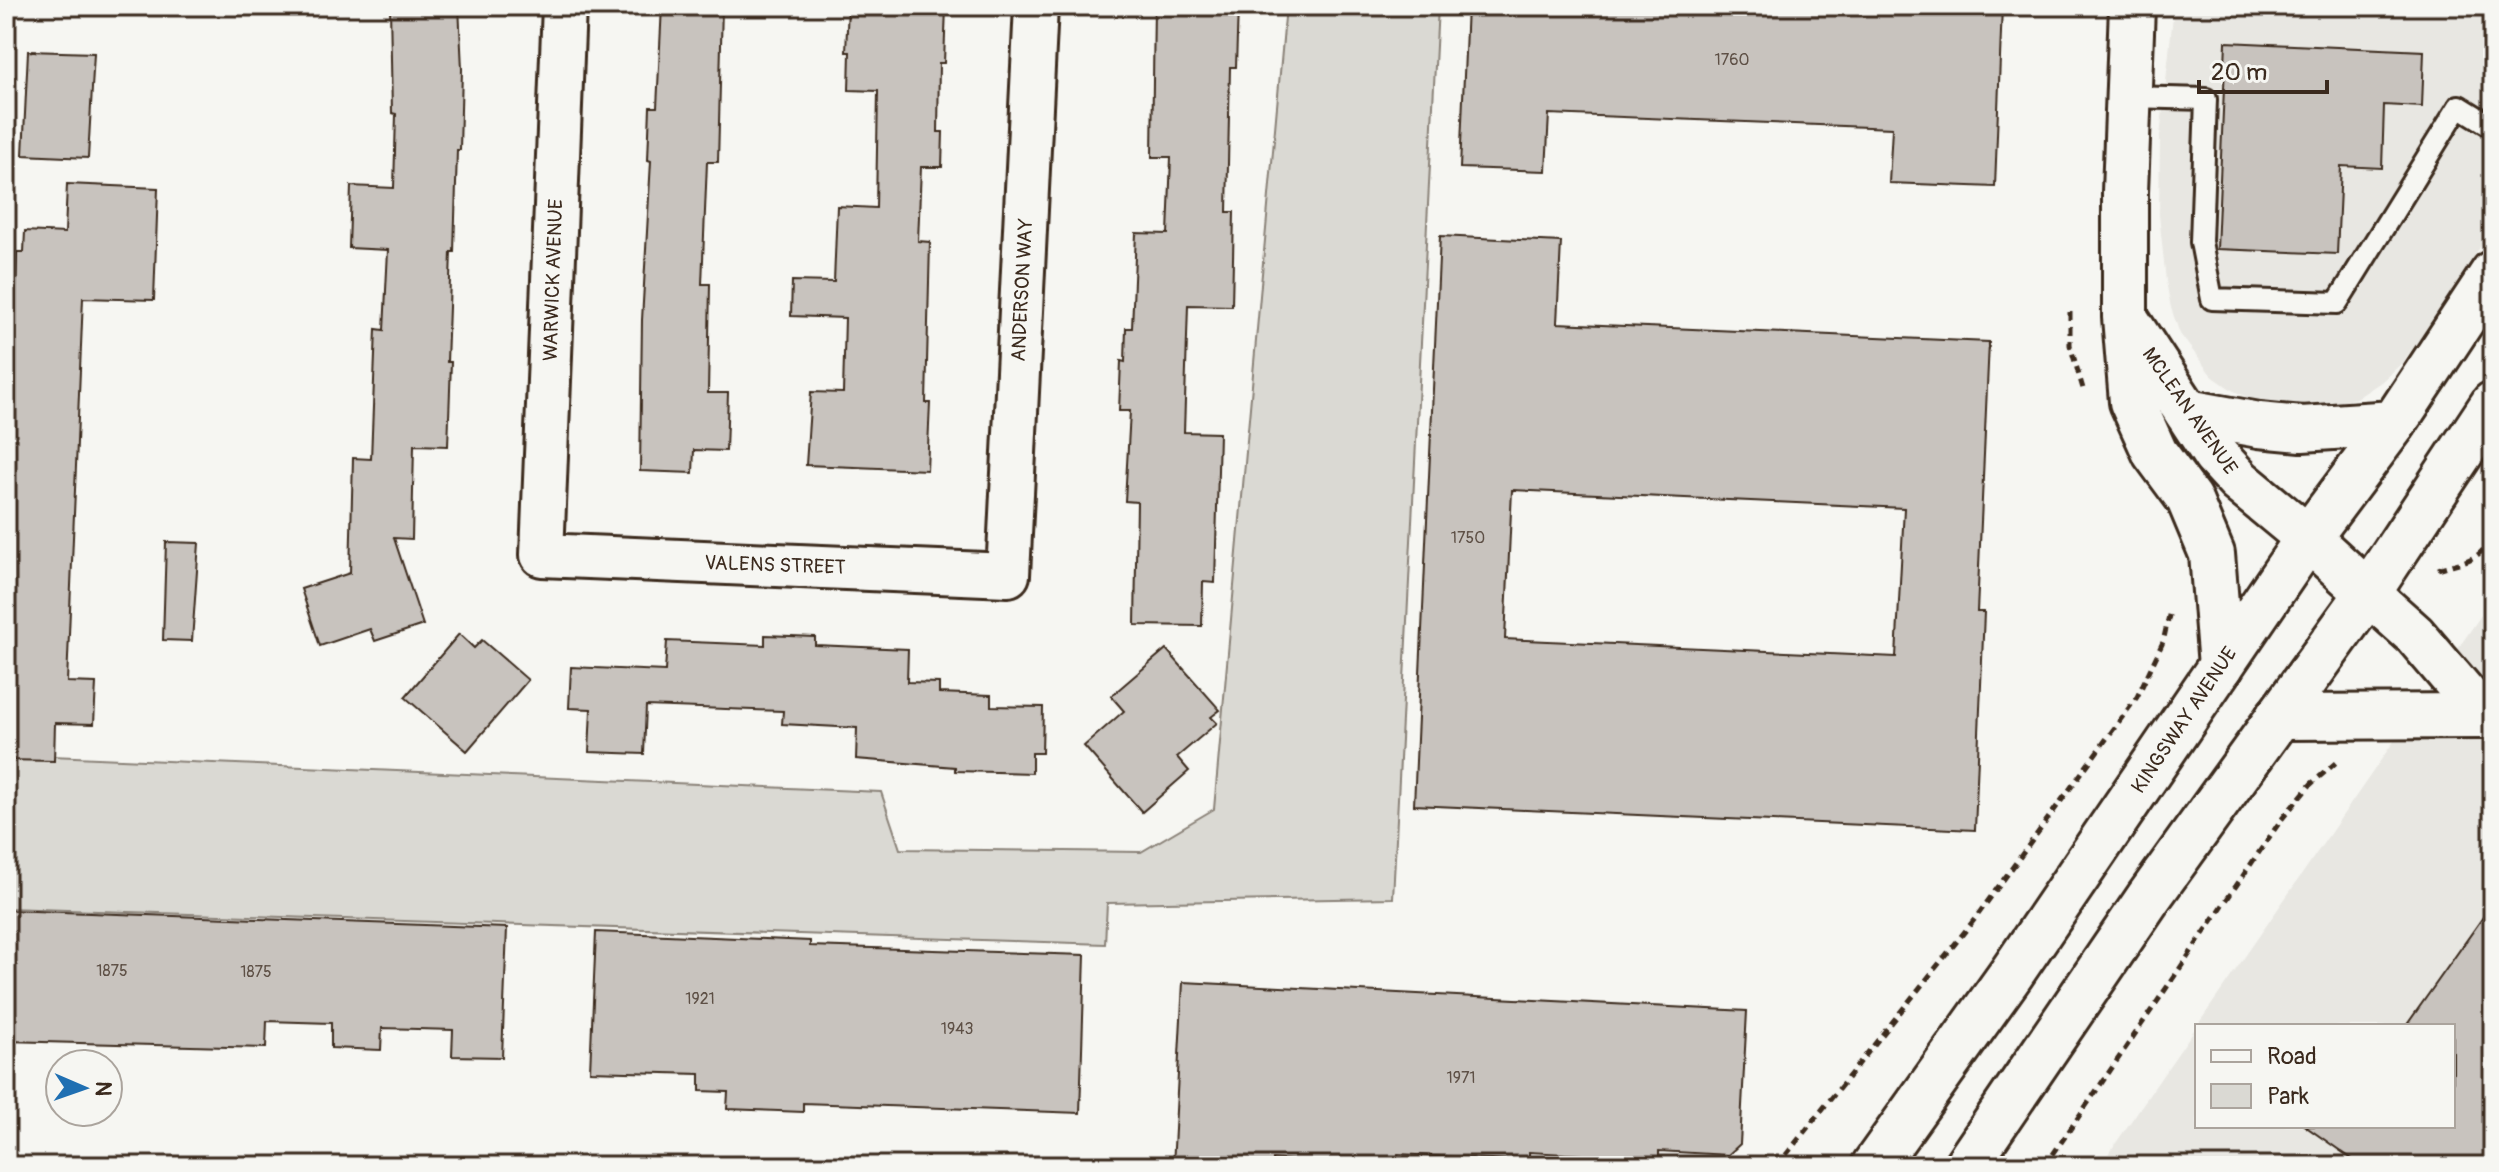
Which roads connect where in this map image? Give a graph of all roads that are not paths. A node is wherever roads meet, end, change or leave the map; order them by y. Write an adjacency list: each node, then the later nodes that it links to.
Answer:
1 (564, 6): 12 (street, WARWICK AVENUE)
2 (1036, 6): 13 (street, ANDERSON WAY)
3 (2132, 6): 4 (main road)
4 (2129, 97): 5 (lane); 7 (main road)
5 (2493, 127)
6 (2493, 273): 10 (main road, KINGSWAY AVENUE)
7 (2125, 317): 9 (main road, MCLEAN AVENUE); 15 (main road)
8 (2493, 404): 14 (main road)
9 (2187, 412): 10 (main road); 11 (main road, MCLEAN AVENUE)
10 (2394, 423): 11 (main road, KINGSWAY AVENUE)
11 (2308, 538): 14 (main road, MCLEAN AVENUE); 15 (main road, KINGSWAY AVENUE)
12 (542, 555): 13 (street, VALENS STREET)
13 (1008, 575)
14 (2368, 593): 16 (street, MCLEAN AVENUE); 17 (main road)
15 (2221, 666): 19 (main road, KINGSWAY AVENUE)
16 (2484, 716): 17 (main road)
17 (2278, 717): 18 (main road)
18 (1970, 1163)
19 (1874, 1166)

